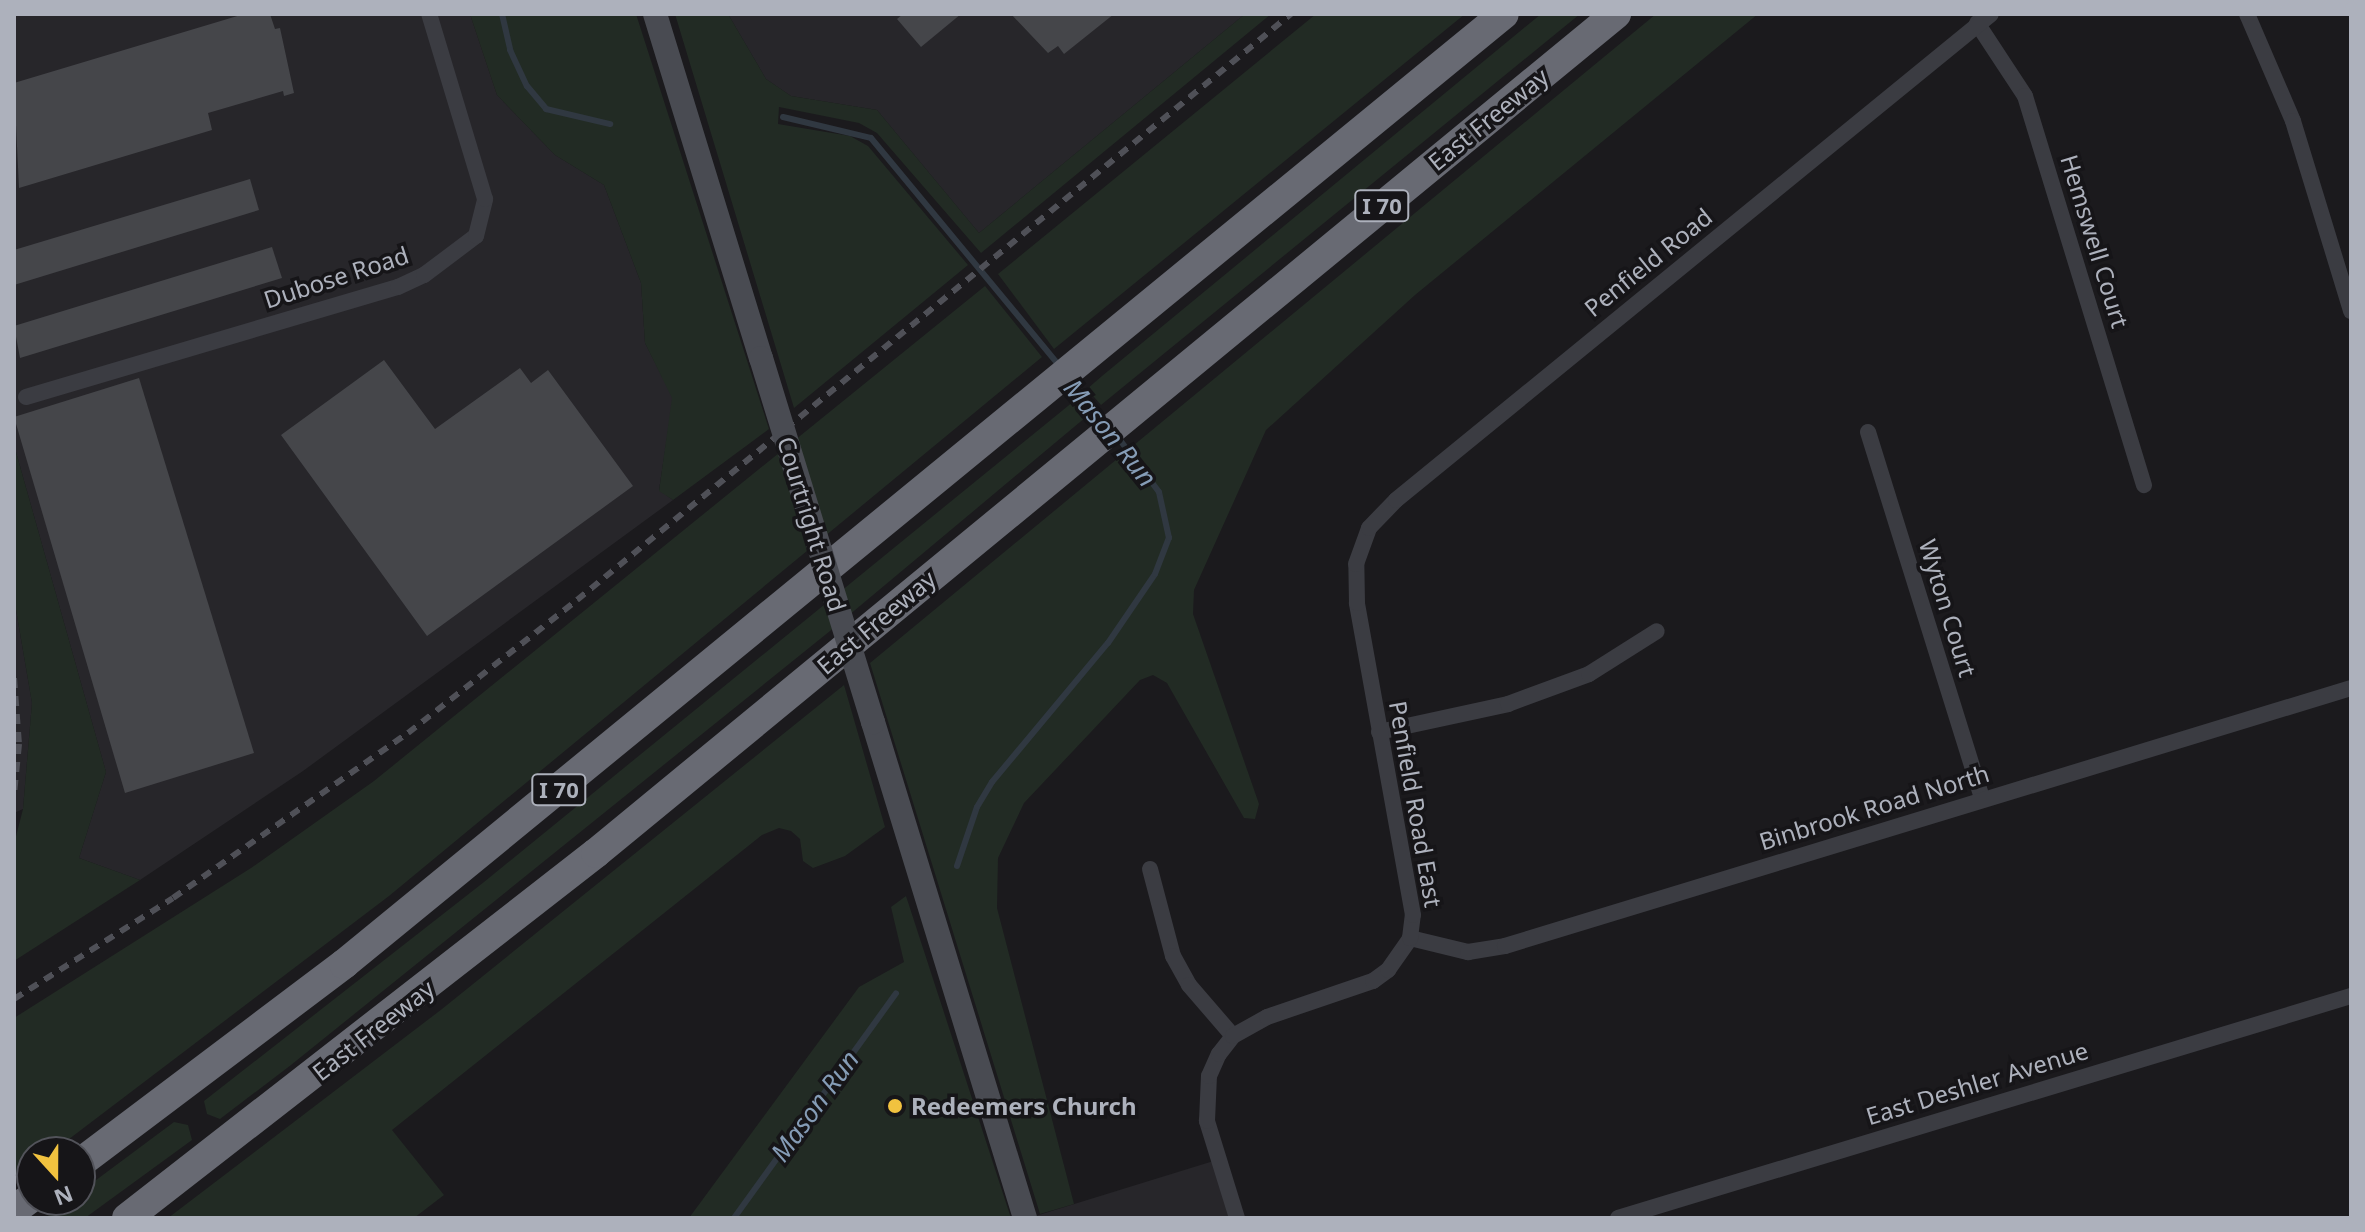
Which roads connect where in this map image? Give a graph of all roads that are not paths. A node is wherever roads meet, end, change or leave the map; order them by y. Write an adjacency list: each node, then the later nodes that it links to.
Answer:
1 (429, 14): 8 (street, Dubose Road)
2 (655, 14): 22 (street, Courtright Road, bridge)
3 (1504, 14): 20 (highway, I 70)
4 (1616, 14): 21 (highway, East Freeway / I 70)
5 (2247, 14): 7 (street)
6 (1984, 18): 10 (street, Hemswell Court); 11 (street, Penfield Road)
7 (2351, 311)
8 (26, 397)
9 (1868, 432): 15 (street, Wyton Court)
10 (2144, 485)
11 (1356, 564): 14 (street, Penfield Road East)
12 (1657, 631): 14 (street)
13 (2351, 688): 15 (street, Binbrook Road North)
14 (1379, 732): 17 (street, Penfield Road East)
15 (1982, 799): 17 (street, Binbrook Road North)
16 (1150, 869): 19 (street)
17 (1410, 938): 19 (street, Penfield Road East)
18 (2351, 996): 24 (street, East Deshler Avenue)
19 (1233, 1036): 23 (street)
20 (96, 1151)
21 (127, 1218)
22 (1025, 1218)
23 (1237, 1218)
24 (1618, 1218)

